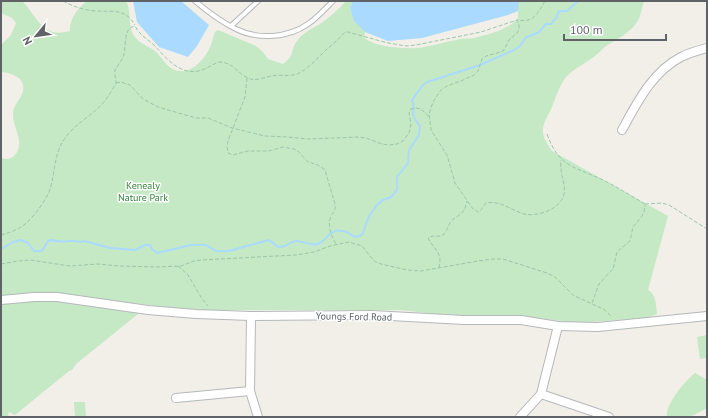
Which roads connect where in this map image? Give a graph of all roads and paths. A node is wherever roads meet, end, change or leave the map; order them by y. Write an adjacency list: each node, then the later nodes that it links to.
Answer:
1 (63, 1): 7 (path)
2 (195, 1): 8 (lane)
3 (258, 1): 8 (lane)
4 (333, 1): 8 (lane)
5 (545, 1): 6 (path)
6 (517, 20): 10 (path); 12 (path)
7 (135, 26): 10 (path); 11 (path)
8 (231, 26)
9 (707, 48): 14 (street)
10 (247, 78): 13 (path)
11 (116, 83): 13 (path); 20 (path)
12 (429, 117): 13 (path); 17 (path)
13 (232, 128): 21 (path)
14 (622, 130)
15 (547, 134): 16 (path)
16 (561, 160): 17 (path); 18 (path)
17 (467, 201): 24 (path)
18 (645, 204): 19 (path); 26 (path)
19 (707, 229)
20 (1, 235)
21 (336, 245): 23 (path); 24 (path)
22 (1, 264): 23 (path)
23 (178, 266): 27 (path)
24 (439, 268): 26 (path)
25 (1, 300): 27 (street, Youngs Ford Road)
26 (592, 303): 30 (path)
27 (210, 314): 28 (street, Youngs Ford Road)
28 (251, 316): 31 (street, Youngs Ford Road); 32 (street)
29 (707, 316): 30 (street, Youngs Ford Road)
30 (618, 325): 31 (street, Youngs Ford Road)
31 (558, 326): 33 (street)
32 (250, 391): 34 (street); 35 (street)
33 (541, 394): 36 (street); 37 (street)
34 (176, 398)
35 (258, 417)
36 (520, 417)
37 (609, 417)

